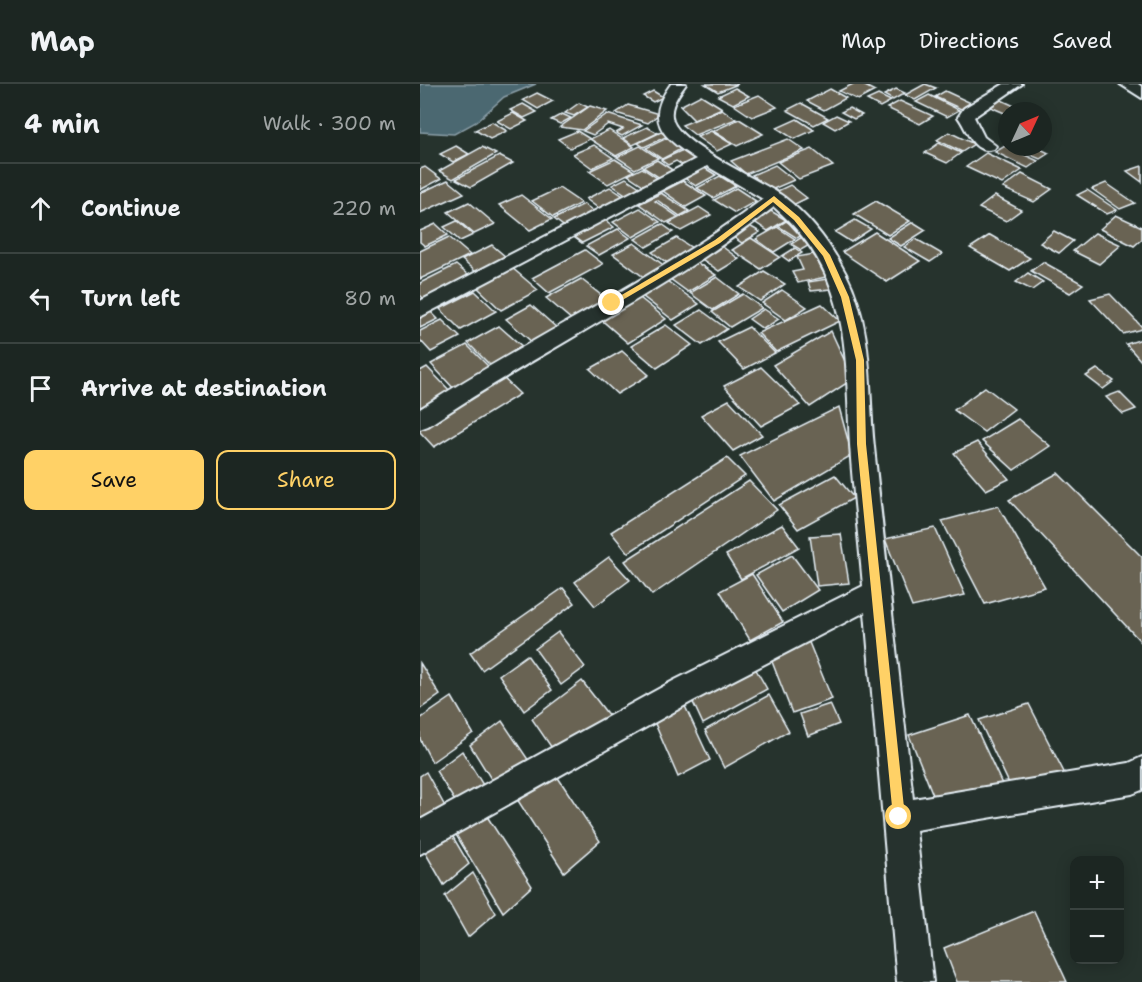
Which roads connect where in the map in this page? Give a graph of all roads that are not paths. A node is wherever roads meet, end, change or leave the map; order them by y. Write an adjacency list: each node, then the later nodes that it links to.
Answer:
1 (679, 84): 6 (street)
2 (1015, 84): 5 (street)
3 (1127, 84): 4 (street)
4 (1142, 93)
5 (988, 146)
6 (708, 159): 7 (street); 8 (street)
7 (774, 198): 9 (street); 10 (street)
8 (420, 310)
9 (420, 420)
10 (877, 592): 12 (street); 13 (street)
11 (1142, 773): 12 (street)
12 (899, 817): 14 (street)
13 (420, 838)
14 (915, 982)

